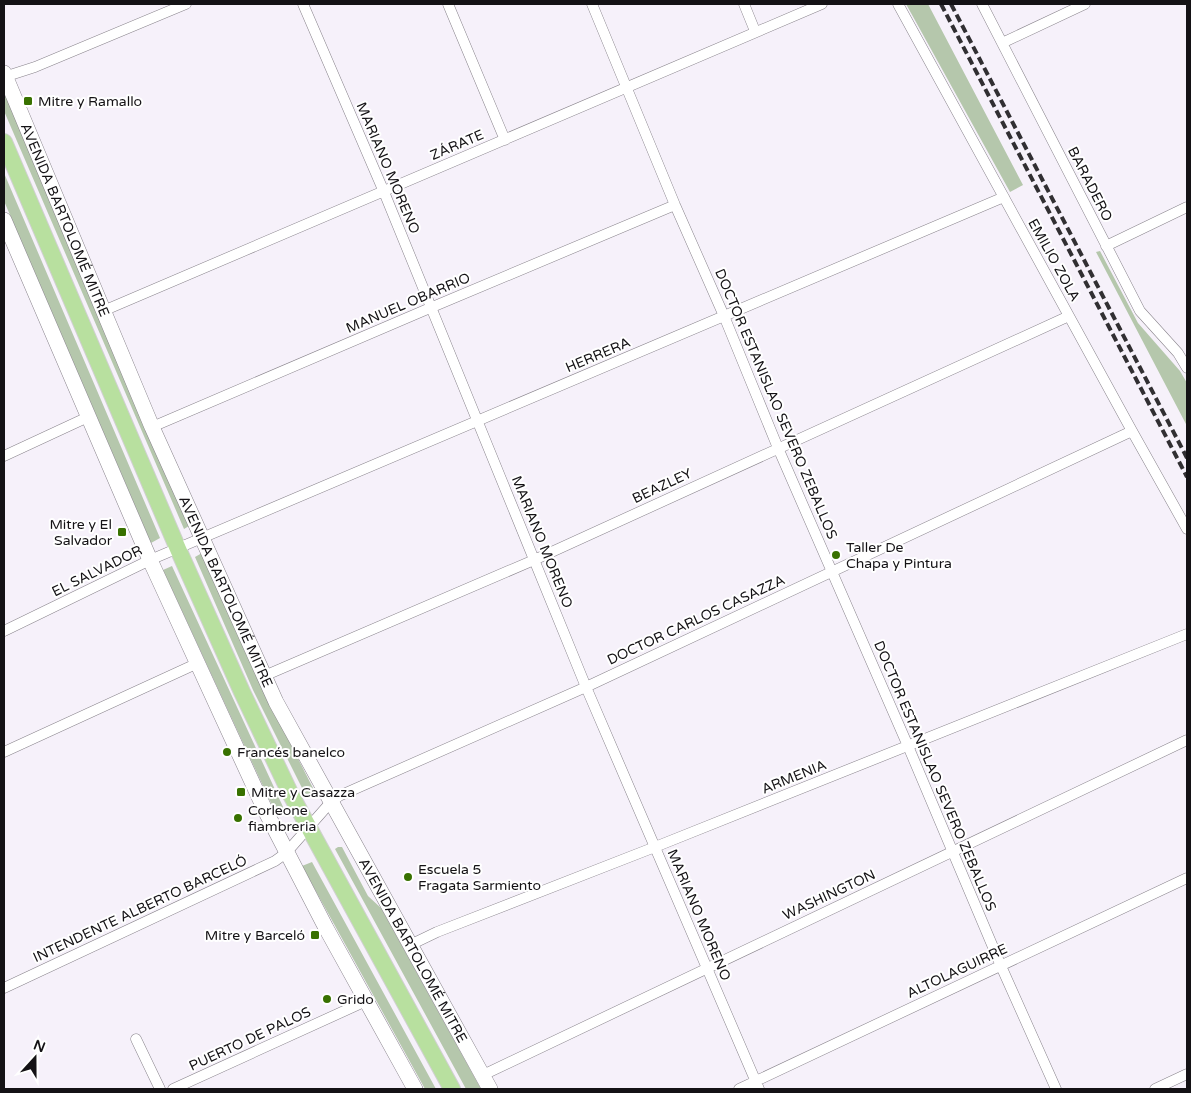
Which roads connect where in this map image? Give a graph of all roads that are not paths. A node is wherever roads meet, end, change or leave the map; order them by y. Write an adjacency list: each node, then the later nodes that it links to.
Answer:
1 (186, 4): 12 (street)
2 (303, 4): 16 (street, MARIANO MORENO)
3 (448, 4): 14 (street)
4 (592, 4): 13 (street, DOCTOR ESTANISLAO SEVERO ZEBALLOS)
5 (744, 4): 10 (street)
6 (822, 4): 10 (street, ZÁRATE)
7 (898, 4): 17 (street, EMILIO ZOLA)
8 (982, 4): 11 (street, BARADERO)
9 (1085, 4): 11 (street)
10 (755, 32): 13 (street, ZÁRATE)
11 (1002, 43): 21 (street, BARADERO)
12 (4, 75): 23 (street, AVENIDA BARTOLOMÉ MITRE)
13 (626, 88): 14 (street, ZÁRATE); 18 (street, DOCTOR ESTANISLAO SEVERO ZEBALLOS)
14 (505, 140): 16 (street, ZÁRATE)
15 (4, 142): 35 (main road, AVENIDA BARTOLOMÉ MITRE)
16 (384, 192): 22 (street, MARIANO MORENO); 23 (street, ZÁRATE)
17 (1004, 196): 24 (street, HERRERA); 25 (street, EMILIO ZOLA)
18 (675, 205): 22 (street, MANUEL OBARRIO); 24 (street, DOCTOR ESTANISLAO SEVERO ZEBALLOS)
19 (1187, 207): 21 (street)
20 (4, 220): 27 (street)
21 (1106, 246): 26 (street, BARADERO)
22 (430, 308): 28 (street, MARIANO MORENO); 29 (street, MANUEL OBARRIO)
23 (104, 312): 29 (street, AVENIDA BARTOLOMÉ MITRE)
24 (724, 316): 28 (street, HERRERA); 31 (street, DOCTOR ESTANISLAO SEVERO ZEBALLOS)
25 (1069, 316): 30 (street, EMILIO ZOLA); 31 (street, BEAZLEY)
26 (1187, 368)
27 (88, 417): 32 (street); 36 (street)
28 (477, 422): 34 (street, HERRERA); 37 (street, MARIANO MORENO)
29 (152, 427): 34 (street, AVENIDA BARTOLOMÉ MITRE)
30 (1132, 432): 33 (street, EMILIO ZOLA); 38 (street, DOCTOR CARLOS CASAZZA)
31 (778, 448): 37 (street, BEAZLEY); 38 (street, DOCTOR ESTANISLAO SEVERO ZEBALLOS)
32 (4, 456)
33 (1187, 529)
34 (203, 539): 35 (street, EL SALVADOR); 42 (street, AVENIDA BARTOLOMÉ MITRE)
35 (178, 549): 36 (street, EL SALVADOR); 48 (main road, AVENIDA BARTOLOMÉ MITRE)
36 (150, 560): 39 (street, EL SALVADOR); 41 (street)
37 (534, 560): 42 (street, BEAZLEY); 43 (street, MARIANO MORENO)
38 (832, 572): 43 (street, DOCTOR CARLOS CASAZZA); 45 (street, DOCTOR ESTANISLAO SEVERO ZEBALLOS)
39 (4, 631)
40 (1187, 634): 45 (street, ARMENIA)
41 (198, 663): 46 (street); 51 (street)
42 (264, 676): 47 (street, AVENIDA BARTOLOMÉ MITRE)
43 (586, 687): 47 (street, DOCTOR CARLOS CASAZZA); 49 (street, MARIANO MORENO)
44 (1187, 740): 50 (street, WASHINGTON)
45 (908, 746): 49 (street, ARMENIA); 50 (street, DOCTOR ESTANISLAO SEVERO ZEBALLOS)
46 (4, 752)
47 (330, 803): 48 (street, DOCTOR CARLOS CASAZZA); 53 (street, AVENIDA BARTOLOMÉ MITRE)
48 (309, 827): 51 (street, DOCTOR CARLOS CASAZZA); 65 (main road, AVENIDA BARTOLOMÉ MITRE)
49 (655, 847): 53 (street, ARMENIA); 55 (street, MARIANO MORENO)
50 (952, 852): 54 (street, DOCTOR ESTANISLAO SEVERO ZEBALLOS); 55 (street, WASHINGTON)
51 (286, 853): 56 (street, INTENDENTE ALBERTO BARCELÓ); 57 (street)
52 (1187, 878): 54 (street, ALTOLAGUIRRE)
53 (410, 945): 60 (street, AVENIDA BARTOLOMÉ MITRE)
54 (1001, 966): 61 (street, ALTOLAGUIRRE); 68 (street, DOCTOR ESTANISLAO SEVERO ZEBALLOS)
55 (706, 968): 60 (street, WASHINGTON); 61 (street, MARIANO MORENO)
56 (4, 988)
57 (366, 1001): 63 (street, PUERTO DE PALOS); 64 (street)
58 (136, 1039): 62 (street)
59 (1187, 1074): 69 (street)
60 (483, 1076): 66 (street, AVENIDA BARTOLOMÉ MITRE)
61 (758, 1085): 67 (street, ALTOLAGUIRRE)
62 (160, 1089)
63 (174, 1089)
64 (415, 1089)
65 (452, 1089)
66 (490, 1089)
67 (739, 1089)
68 (1056, 1089)
69 (1154, 1089)

